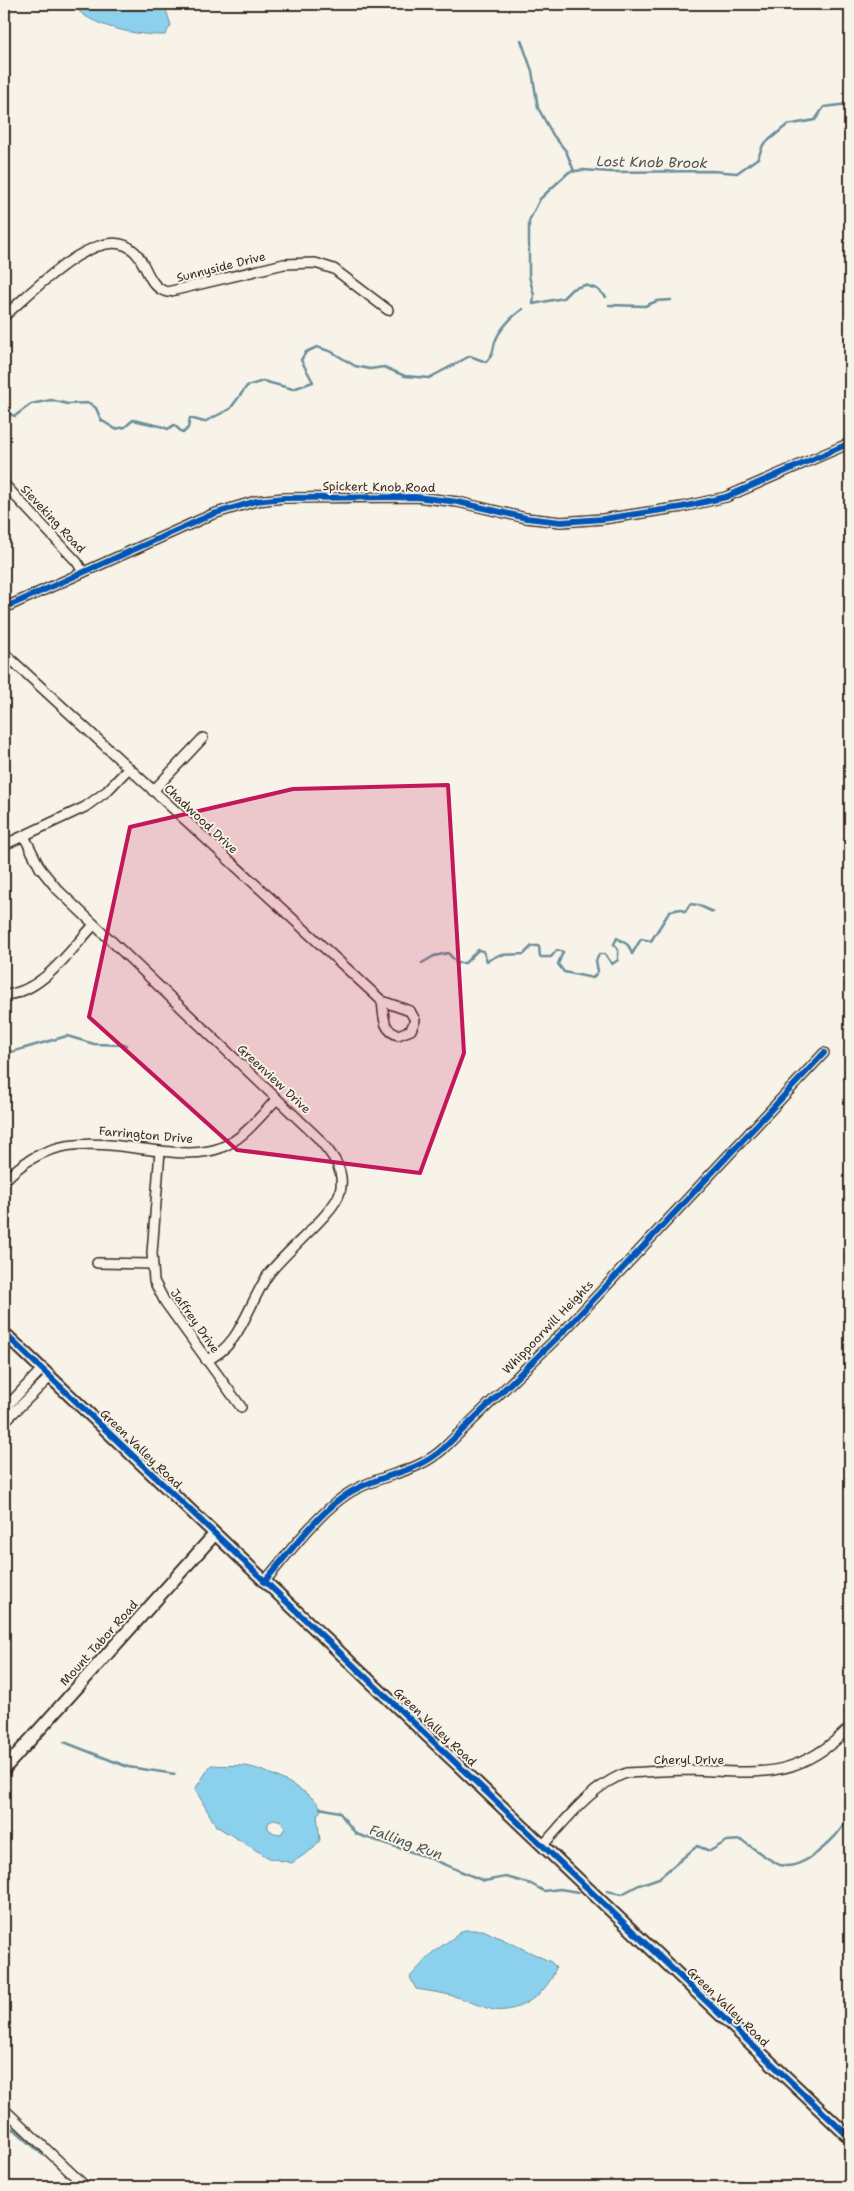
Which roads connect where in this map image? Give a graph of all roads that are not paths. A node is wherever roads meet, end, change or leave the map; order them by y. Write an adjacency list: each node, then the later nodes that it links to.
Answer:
1 (388, 310): 2 (street, Sunnyside Drive)
2 (4, 316)
3 (850, 443): 5 (street, Spickert Knob Road)
4 (4, 484): 5 (street, Sieveking Road)
5 (83, 572): 6 (street, Spickert Knob Road)
6 (4, 608)
7 (4, 653): 9 (street, Chadwood Drive)
8 (203, 738): 10 (street)
9 (128, 770): 10 (street, Chadwood Drive); 11 (street)
10 (153, 791): 15 (street, Chadwood Drive)
11 (24, 836): 12 (street); 13 (street, Greenview Drive)
12 (4, 845)
13 (94, 925): 14 (street); 17 (street, Greenview Drive)
14 (4, 995)
15 (382, 1001)
16 (824, 1053): 31 (street, Whippoorwill Heights)
17 (277, 1099): 18 (street, Farrington Drive); 25 (street, Greenview Drive)
18 (160, 1151): 20 (street, Farrington Drive); 23 (street, Jaffrey Drive)
19 (4, 1167): 20 (street)
20 (11, 1174): 21 (street, Farrington Drive)
21 (4, 1181)
22 (98, 1262): 23 (street)
23 (152, 1264): 25 (street, Jaffrey Drive)
24 (4, 1333): 26 (street, Green Valley Road)
25 (206, 1360): 27 (street, Jaffrey Drive)
26 (45, 1374): 28 (street); 29 (street); 30 (street, Green Valley Road)
27 (241, 1407)
28 (4, 1417)
29 (4, 1422)
30 (214, 1535): 31 (street, Green Valley Road); 33 (street, Mount Tabor Road)
31 (264, 1582): 34 (street, Green Valley Road)
32 (850, 1727): 34 (street, Cheryl Drive)
33 (4, 1769)
34 (543, 1844): 36 (street, Green Valley Road)
35 (4, 2109): 37 (street)
36 (850, 2138)
37 (86, 2187)

